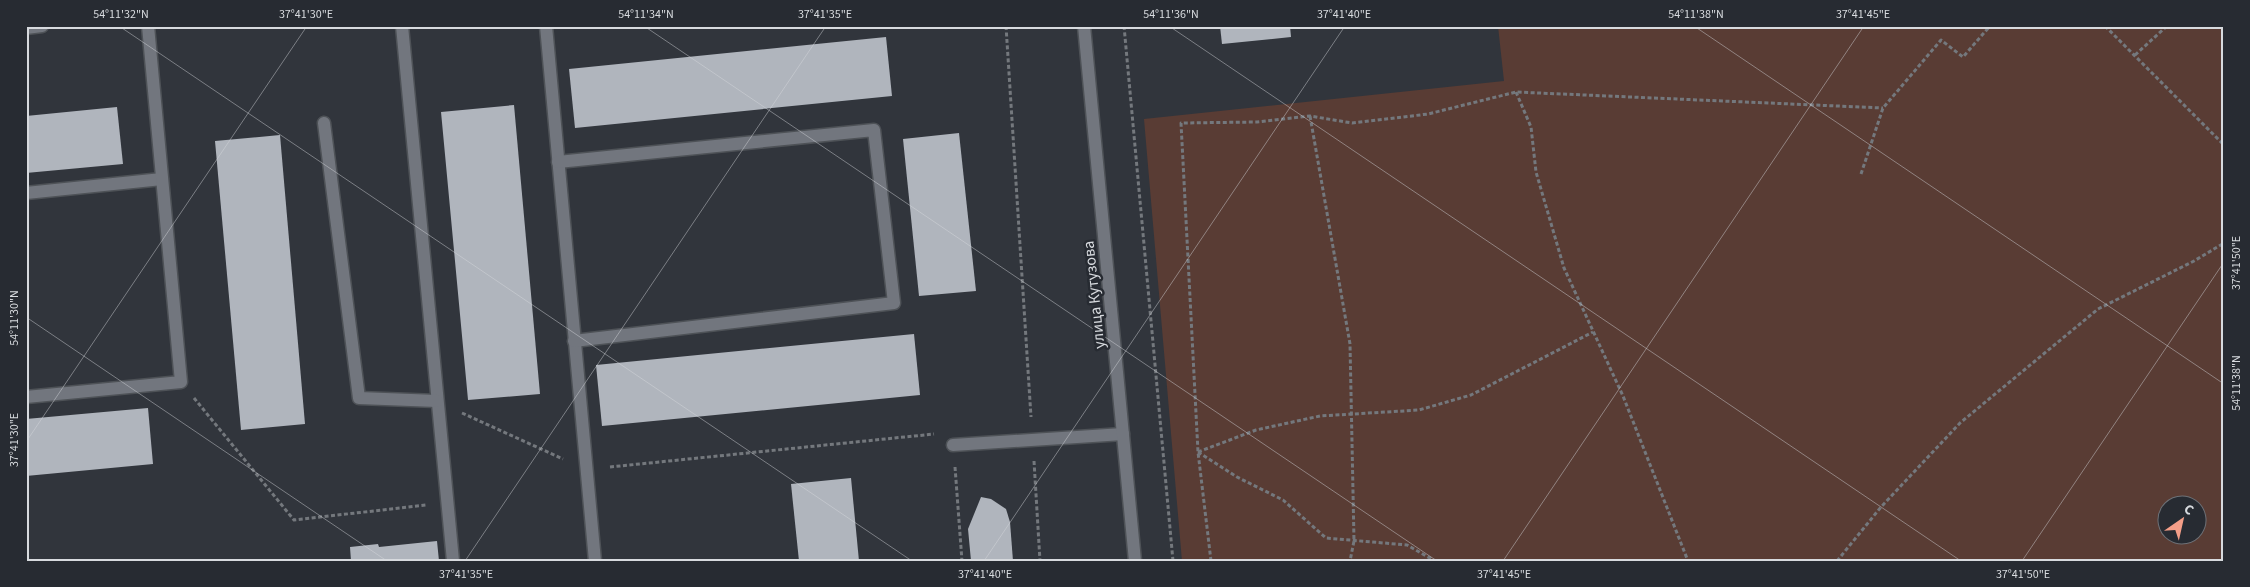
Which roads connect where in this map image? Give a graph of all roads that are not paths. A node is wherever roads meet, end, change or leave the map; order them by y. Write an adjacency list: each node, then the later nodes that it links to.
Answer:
1 (42, 26): 6 (main road)
2 (148, 26): 9 (main road)
3 (402, 26): 13 (main road)
4 (546, 26): 8 (main road)
5 (1084, 26): 14 (main road, улица Кутузова)
6 (26, 28)
7 (324, 122): 13 (main road)
8 (558, 162): 11 (main road); 11 (main road)
9 (162, 179): 10 (main road); 12 (main road)
10 (26, 193)
11 (574, 341): 17 (main road)
12 (26, 397)
13 (437, 401): 16 (main road)
14 (1123, 434): 15 (main road); 18 (main road, улица Кутузова)
15 (953, 445)
16 (452, 561)
17 (595, 561)
18 (1135, 561)

